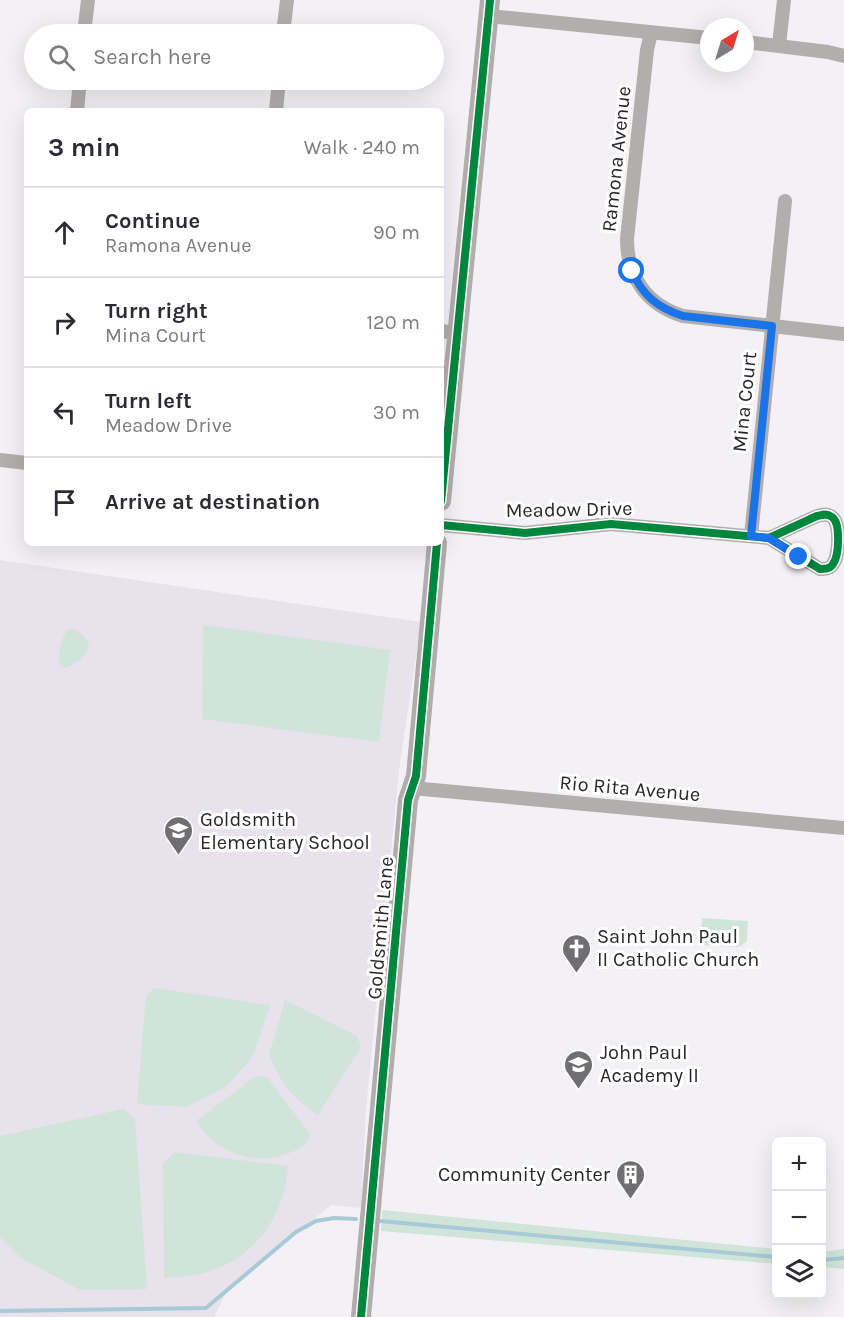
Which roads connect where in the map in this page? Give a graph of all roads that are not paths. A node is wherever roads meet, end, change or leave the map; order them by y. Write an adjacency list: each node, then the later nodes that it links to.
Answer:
1 (88, 0): 5 (street)
2 (287, 0): 6 (street)
3 (784, 0): 10 (street)
4 (489, 8): 7 (street); 18 (street)
5 (85, 24)
6 (284, 24)
7 (651, 33): 8 (street); 17 (street, Ramona Avenue)
8 (700, 37)
9 (754, 43): 10 (street)
10 (779, 45): 11 (street)
11 (844, 56)
12 (79, 90): 14 (street)
13 (278, 90): 15 (street)
14 (77, 108)
15 (276, 108)
16 (785, 201): 17 (street, Mina Court)
17 (772, 326): 19 (street, Ramona Avenue); 24 (street, Mina Court)
18 (448, 332): 20 (street)
19 (844, 334)
20 (444, 429)
21 (0, 460): 22 (street)
22 (24, 463)
23 (444, 525): 24 (street, Meadow Drive)
24 (751, 536): 25 (street, Meadow Drive)
25 (769, 538): 25 (street, Meadow Drive)
26 (437, 546): 27 (street, Goldsmith Lane)
27 (412, 788): 28 (street, Rio Rita Avenue); 29 (street, Goldsmith Lane)
28 (844, 828)
29 (362, 1317)

